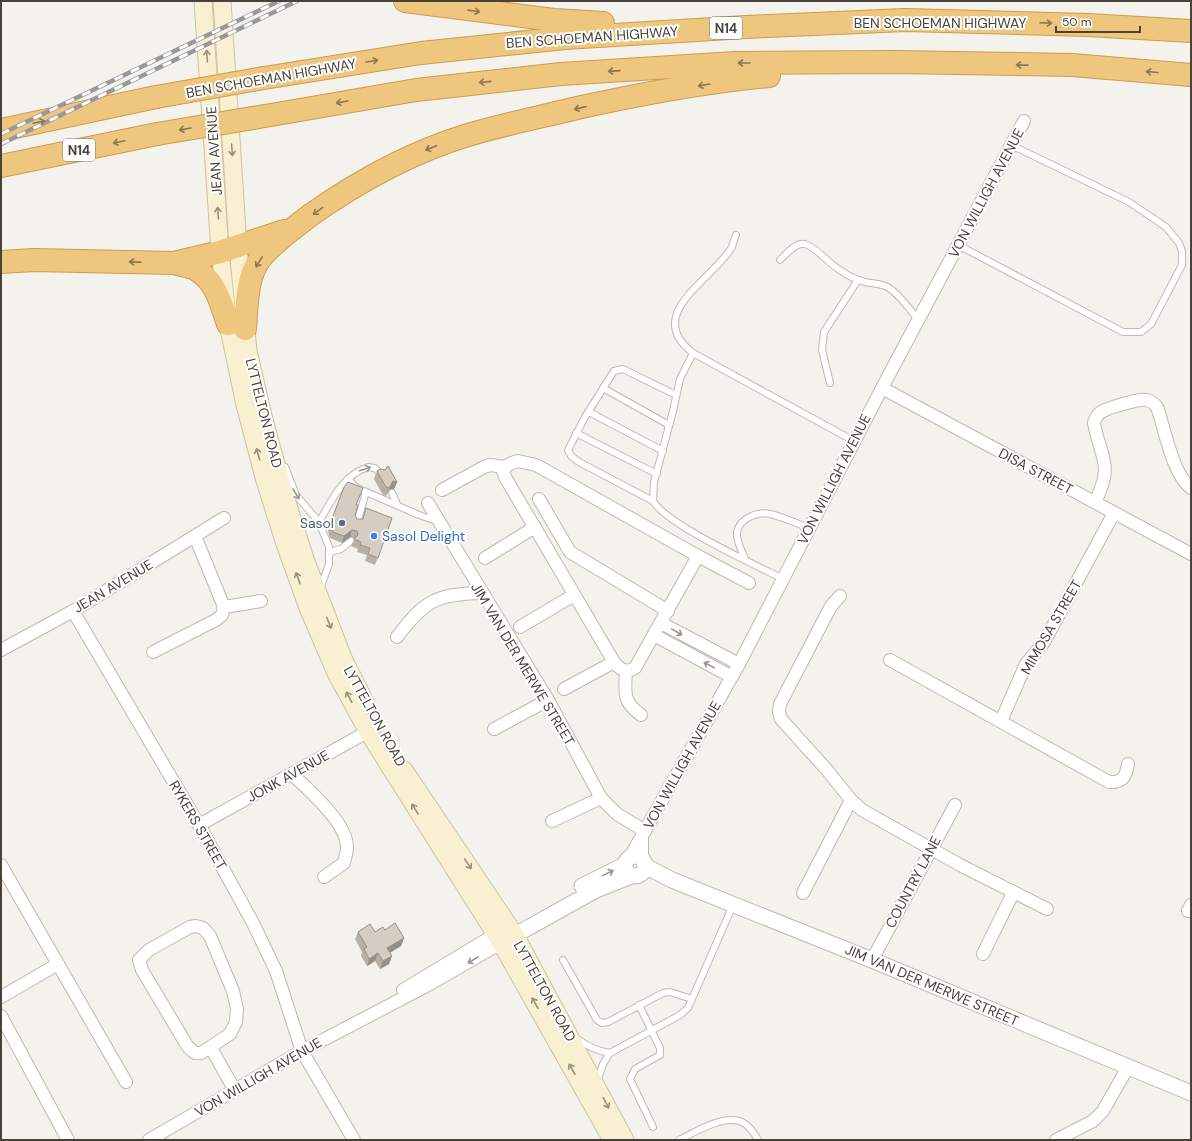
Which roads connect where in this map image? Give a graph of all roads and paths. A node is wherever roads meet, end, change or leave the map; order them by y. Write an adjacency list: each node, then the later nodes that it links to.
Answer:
1 (204, 1): 15 (main road, JEAN AVENUE, one-way to 1)
2 (222, 1): 15 (main road, JEAN AVENUE, one-way to 15)
3 (406, 1): 4 (highway, one-way to 4)
4 (904, 20): 5 (highway, BEN SCHOEMAN HIGHWAY / N14, one-way to 5); 9 (highway, BEN SCHOEMAN HIGHWAY / N14, one-way to 4, bridge)
5 (1191, 31)
6 (895, 62): 7 (highway, N14, one-way to 6); 11 (highway, N14, one-way to 11, bridge); 12 (highway, one-way to 12)
7 (1191, 75)
8 (1024, 121): 10 (street, VON WILLIGH AVENUE)
9 (1, 130)
10 (1011, 145): 14 (street, VON WILLIGH AVENUE); 14 (lane)
11 (1, 166)
12 (297, 226): 15 (highway); 21 (highway, one-way to 21)
13 (736, 235): 22 (lane)
14 (958, 245): 20 (street, VON WILLIGH AVENUE)
15 (229, 250): 18 (highway); 21 (main road, LYTTELTON ROAD)
16 (780, 260): 19 (lane)
17 (1, 262): 18 (highway, one-way to 17)
18 (174, 263): 21 (highway)
19 (858, 280): 20 (lane); 23 (lane)
20 (918, 320): 25 (street, VON WILLIGH AVENUE)
21 (237, 326): 28 (main road, LYTTELTON ROAD); 85 (main road, LYTTELTON ROAD, one-way to 21)
22 (693, 353): 26 (lane); 31 (lane)
23 (830, 383)
24 (603, 388): 26 (lane); 27 (lane); 29 (lane)
25 (882, 388): 31 (street, VON WILLIGH AVENUE); 43 (street, DISA STREET)
26 (676, 395): 29 (lane)
27 (589, 412): 30 (lane); 32 (lane)
28 (264, 420): 48 (lane, one-way to 48); 64 (main road, LYTTELTON ROAD)
29 (670, 425): 32 (lane)
30 (576, 433): 35 (lane); 42 (lane)
31 (854, 441): 52 (street, VON WILLIGH AVENUE)
32 (662, 451): 35 (lane)
33 (505, 467): 38 (street); 51 (street); 57 (street)
34 (381, 474): 36 (lane, one-way to 34)
35 (657, 474): 42 (lane)
36 (348, 479): 39 (lane); 48 (lane)
37 (1191, 488): 43 (street)
38 (442, 490)
39 (366, 492): 45 (lane); 50 (lane)
40 (392, 493): 45 (lane)
41 (539, 499): 69 (street)
42 (653, 501): 59 (lane)
43 (1095, 502): 46 (street, DISA STREET)
44 (428, 503): 49 (street, JIM VAN DER MERWE STREET)
45 (397, 504): 49 (lane)
46 (1114, 513): 56 (street, DISA STREET); 84 (street, MIMOSA STREET)
47 (224, 518): 53 (street, JEAN AVENUE)
48 (319, 522): 55 (lane)
49 (439, 522): 62 (street, JIM VAN DER MERWE STREET)
50 (357, 523)
51 (534, 527): 58 (street); 63 (street)
52 (809, 528): 59 (lane); 60 (street, VON WILLIGH AVENUE)
53 (195, 536): 67 (street); 68 (street, JEAN AVENUE)
54 (351, 541): 55 (lane)
55 (330, 552): 64 (lane)
56 (1191, 554)
57 (698, 556): 61 (street); 69 (street)
58 (485, 558)
59 (745, 559): 60 (lane)
60 (783, 579): 78 (street, VON WILLIGH AVENUE)
61 (749, 583)
62 (481, 593): 73 (street); 82 (street, JIM VAN DER MERWE STREET)
63 (574, 595): 71 (street); 77 (street)
64 (318, 596): 85 (main road, LYTTELTON ROAD, one-way to 85)
65 (840, 596): 90 (street)
66 (261, 601): 67 (street)
67 (224, 608): 75 (street)
68 (73, 611): 74 (street, JEAN AVENUE); 93 (street, RYKERS STREET)
69 (668, 611): 70 (street)
70 (661, 623): 72 (street); 78 (street, one-way to 78)
71 (520, 627)
72 (654, 635): 79 (street); 80 (street, one-way to 72)
73 (397, 637)
74 (1, 650)
75 (153, 652)
76 (890, 660): 84 (street)
77 (614, 662): 79 (street); 81 (street)
78 (739, 664): 80 (street, VON WILLIGH AVENUE)
79 (626, 671): 83 (street)
80 (732, 677): 94 (street, VON WILLIGH AVENUE)
81 (564, 689)
82 (548, 700): 86 (street); 89 (street, JIM VAN DER MERWE STREET)
83 (641, 715)
84 (1001, 721): 87 (street)
85 (373, 729): 88 (street, JONK AVENUE); 103 (main road, LYTTELTON ROAD)
86 (494, 729)
87 (1128, 764)
88 (292, 774): 93 (street, JONK AVENUE); 98 (street)
89 (601, 798): 92 (street); 94 (street, JIM VAN DER MERWE STREET)
90 (851, 800): 95 (street); 99 (street)
91 (955, 805): 95 (street, COUNTRY LANE)
92 (552, 821)
93 (199, 825): 115 (street, RYKERS STREET)
94 (644, 834): 97 (street, VON WILLIGH AVENUE)
95 (930, 849): 100 (street); 106 (street, COUNTRY LANE)
96 (1, 864): 107 (street)
97 (635, 866): 101 (street, JIM VAN DER MERWE STREET); 103 (street, VON WILLIGH AVENUE)
98 (324, 877)
99 (803, 893)
100 (1013, 893): 102 (street); 104 (street)
101 (734, 904): 106 (street, JIM VAN DER MERWE STREET); 109 (lane)
102 (1047, 909)
103 (505, 935): 113 (main road, LYTTELTON ROAD); 115 (street, VON WILLIGH AVENUE); 126 (main road, LYTTELTON ROAD, one-way to 103)
104 (984, 954)
105 (563, 960): 110 (lane)
106 (872, 960): 117 (street, JIM VAN DER MERWE STREET)
107 (58, 964): 108 (street); 118 (street)
108 (1, 997)
109 (692, 999): 110 (lane); 112 (lane)
110 (639, 1005): 112 (lane)
111 (1, 1016): 123 (street)
112 (652, 1030): 116 (lane); 122 (lane)
113 (567, 1032): 116 (lane); 119 (main road, LYTTELTON ROAD)
114 (211, 1048): 114 (street); 120 (street)
115 (302, 1050): 120 (street, VON WILLIGH AVENUE); 125 (street, RYKERS STREET)
116 (610, 1053): 119 (lane)
117 (1128, 1067): 121 (street, JIM VAN DER MERWE STREET); 130 (street)
118 (126, 1082)
119 (596, 1085): 127 (main road, LYTTELTON ROAD, one-way to 127)
120 (234, 1089): 124 (street, VON WILLIGH AVENUE)
121 (1191, 1093)
122 (653, 1127)
123 (68, 1140)
124 (149, 1140)
125 (354, 1140)
126 (612, 1140)
127 (625, 1140)
128 (679, 1140): 129 (lane)
129 (758, 1140)
130 (1056, 1140)

